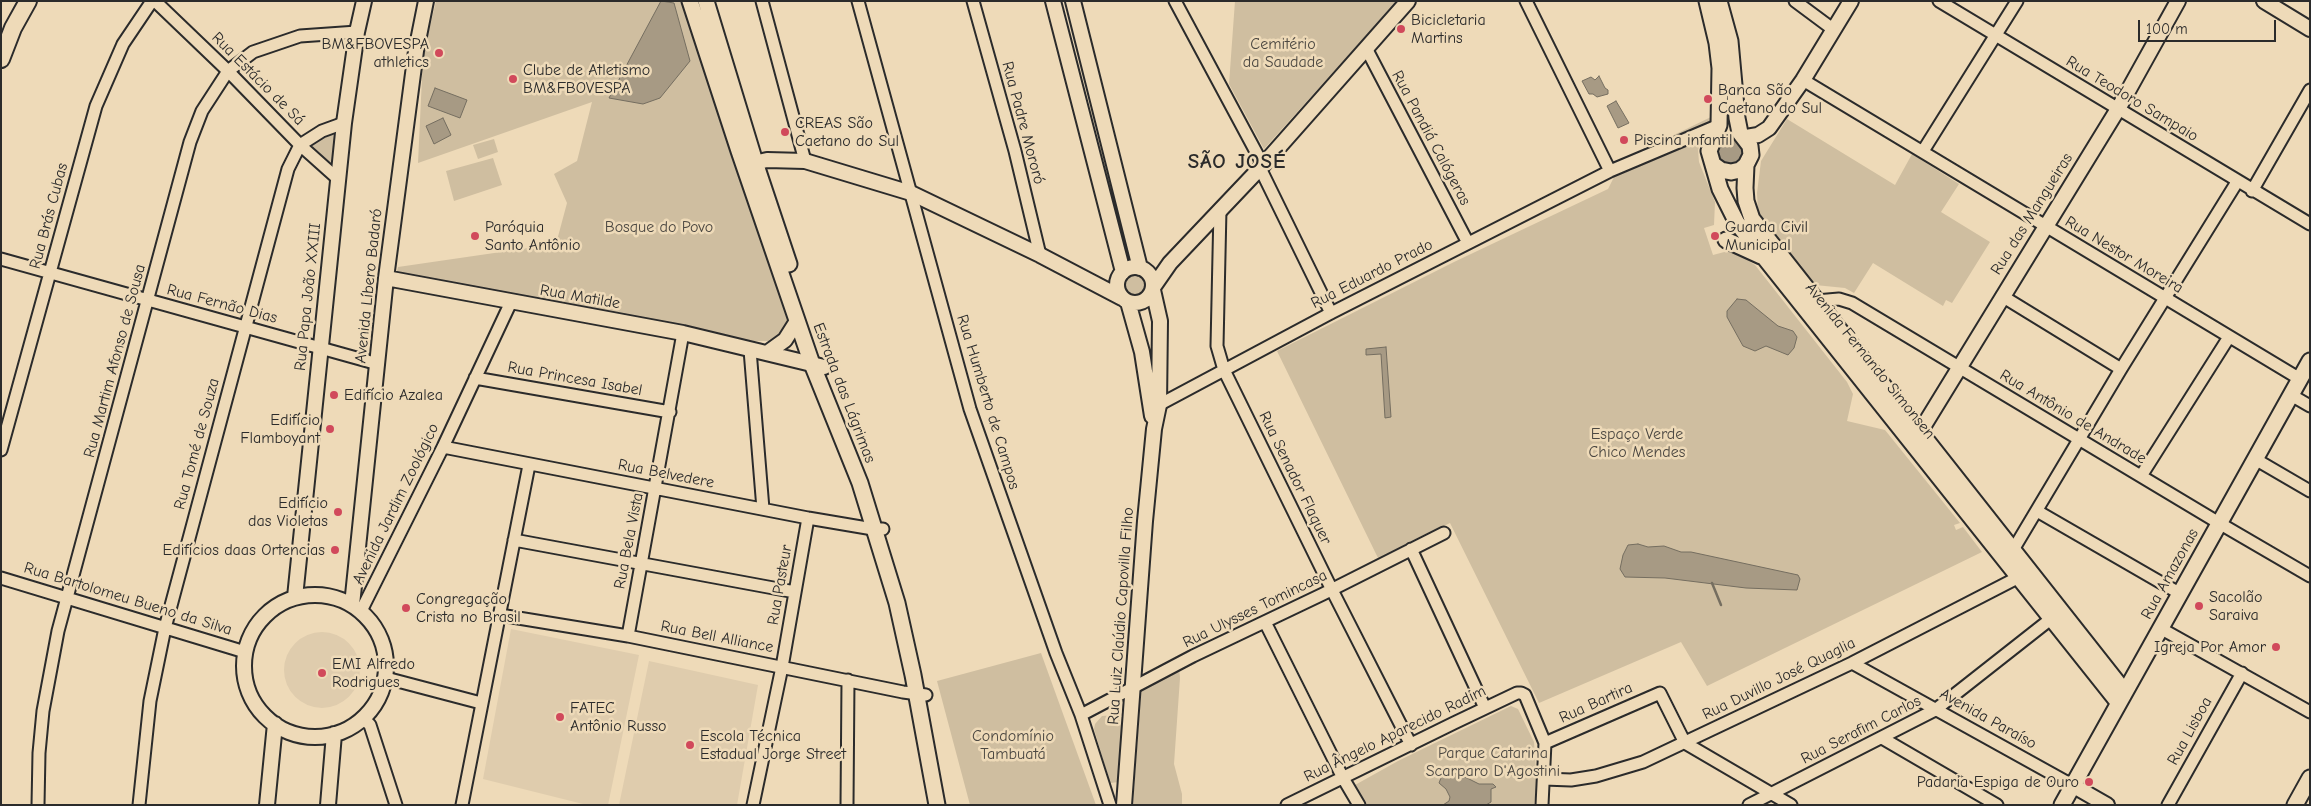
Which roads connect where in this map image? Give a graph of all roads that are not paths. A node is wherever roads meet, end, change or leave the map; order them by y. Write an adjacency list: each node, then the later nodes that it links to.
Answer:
1 (28, 1): 28 (main road)
2 (154, 1): 29 (street, Rua Estácio de Sá); 59 (street, Rua Brás Cubas)
3 (364, 1): 25 (street, Rua Papa João XXIII)
4 (426, 1): 61 (street, Avenida Líbero Badaró)
5 (690, 1): 39 (main road, Estrada das Lágrimas)
6 (706, 1): 39 (main road, Estrada das Lágrimas)
7 (762, 1): 38 (street)
8 (858, 1): 47 (street, Rua Humberto de Campos)
9 (973, 1): 53 (street, Rua Padre Mororó)
10 (1053, 1): 58 (street)
11 (1074, 1): 57 (street)
12 (1175, 1): 42 (street)
13 (1408, 1): 27 (street)
14 (1526, 1): 43 (street)
15 (1708, 1): 34 (main road, Avenida Fernando Simonsen)
16 (1719, 1): 35 (main road, Avenida Fernando Simonsen)
17 (1795, 1): 24 (street)
18 (1851, 1): 24 (street)
19 (1939, 1): 26 (street, Rua Teodoro Sampaio)
20 (2018, 1): 26 (street)
21 (2178, 1): 32 (street, Rua das Mangueiras)
22 (2264, 1): 23 (street)
23 (2310, 29)
24 (1834, 30): 30 (street)
25 (357, 32): 29 (street, Rua Martim Afonso de Sousa); 33 (street, Rua Papa João XXIII)
26 (1996, 35): 32 (street, Rua Teodoro Sampaio); 37 (street)
27 (1366, 48): 42 (street); 52 (street, Rua Pandiá Calógeras)
28 (1, 59)
29 (228, 71): 36 (street, Rua Estácio de Sá); 66 (street, Rua Martim Afonso de Sousa)
30 (1802, 80): 35 (street); 37 (street, Rua Nestor Moreira)
31 (2310, 90): 46 (street)
32 (2118, 109): 45 (street, Rua Teodoro Sampaio); 50 (street, Rua das Mangueiras)
33 (344, 123): 36 (street); 44 (street, Rua Papa João XXIII)
34 (1717, 131): 35 (main road); 40 (main road, Avenida Fernando Simonsen); 43 (street, Rua Eduardo Prado)
35 (1743, 135): 41 (main road, Avenida Fernando Simonsen)
36 (300, 145): 44 (street, Rua Estácio de Sá); 71 (street, Rua Tomé de Souza)
37 (1923, 151): 50 (street, Rua Nestor Moreira)
38 (805, 161): 39 (street); 47 (street)
39 (749, 164): 70 (main road, Estrada das Lágrimas); 79 (main road, Estrada das Lágrimas)
40 (1714, 165): 41 (main road); 54 (main road, Avenida Fernando Simonsen)
41 (1746, 165): 67 (main road, Avenida Fernando Simonsen)
42 (1262, 167): 48 (street); 69 (street)
43 (1610, 171): 52 (street, Rua Eduardo Prado)
44 (338, 179): 74 (street, Rua Papa João XXIII)
45 (2237, 182): 46 (street, Rua Teodoro Sampaio); 64 (street)
46 (2252, 191): 49 (street, Rua Teodoro Sampaio)
47 (911, 193): 53 (street); 138 (street, Rua Humberto de Campos)
48 (1220, 209): 56 (street); 83 (street, Rua Senador Flaquer)
49 (2310, 224)
50 (2045, 226): 63 (street, Rua das Mangueiras); 64 (street, Rua Nestor Moreira)
51 (1726, 240): 54 (main road)
52 (1468, 243): 69 (street, Rua Eduardo Prado)
53 (1040, 254): 60 (street)
54 (1764, 257): 91 (main road, Avenida Fernando Simonsen)
55 (1, 259): 59 (street, Rua Fernão Dias)
56 (1170, 262): 57 (street); 62 (street)
57 (1142, 269): 58 (street); 62 (street)
58 (1121, 273): 60 (street); 65 (street)
59 (51, 274): 66 (street, Rua Fernão Dias); 94 (street, Rua Brás Cubas)
60 (1075, 274): 65 (street)
61 (386, 278): 68 (street, Rua Matilde); 78 (street, Avenida Líbero Badaró)
62 (1153, 288): 65 (street); 82 (street, Rua Luiz Claúdio Capovilla Filho)
63 (2002, 296): 80 (street, Rua das Mangueiras); 81 (street)
64 (2165, 298): 73 (street, Rua Nestor Moreira); 81 (street)
65 (1125, 300): 84 (street, Rua Luiz Claúdio Capovilla Filho)
66 (148, 301): 71 (street, Rua Fernão Dias); 117 (street, Rua Martim Afonso de Sousa)
67 (1816, 301): 80 (street, Rua Antônio de Andrade); 91 (main road, Avenida Fernando Simonsen)
68 (511, 302): 72 (street, Rua Matilde); 85 (street, Avenida Jardim Zoológico)
69 (1331, 313): 83 (street, Rua Eduardo Prado)
70 (797, 320): 76 (street); 79 (main road, Estrada das Lágrimas)
71 (245, 328): 74 (street, Rua Fernão Dias); 122 (street, Rua Tomé de Souza)
72 (683, 333): 75 (street, Rua Matilde); 90 (street, Rua Bela Vista)
73 (2229, 337): 86 (street, Rua Nestor Moreira); 97 (street)
74 (320, 348): 78 (street, Rua Fernão Dias); 116 (street, Rua Papa João XXIII)
75 (750, 350): 76 (street, Rua Matilde); 100 (street)
76 (767, 354): 79 (street, Rua Matilde)
77 (2310, 361): 86 (main road, Rua Amazonas)
78 (378, 364): 118 (street, Avenida Líbero Badaró)
79 (818, 366): 104 (main road, Estrada das Lágrimas)
80 (1958, 366): 91 (street, Rua das Mangueiras); 92 (street, Rua Antônio de Andrade)
81 (2121, 369): 92 (street)
82 (1160, 370): 84 (street); 89 (street, Rua Luiz Claúdio Capovilla Filho)
83 (1224, 370): 89 (street, Rua Eduardo Prado); 113 (street, Rua Senador Flaquer)
84 (1146, 373): 89 (street, Rua Luiz Claúdio Capovilla Filho)
85 (475, 378): 90 (street, Rua Princesa Isabel); 93 (street, Avenida Jardim Zoológico)
86 (2300, 379): 87 (main road, Rua Amazonas)
87 (2291, 395): 88 (street); 95 (main road, Rua Amazonas)
88 (2310, 406)
89 (1155, 407): 131 (street, Rua Luiz Claúdio Capovilla Filho)
90 (670, 412): 98 (street, Rua Bela Vista)
91 (1916, 438): 108 (main road, Avenida Fernando Simonsen); 111 (main road, Avenida Fernando Simonsen)
92 (2079, 438): 97 (street, Rua Antônio de Andrade); 101 (street)
93 (444, 447): 96 (street, Rua Belvedere); 118 (street, Avenida Jardim Zoológico)
94 (1, 450)
95 (2255, 459): 99 (street); 103 (main road, Rua Amazonas)
96 (529, 465): 98 (street, Rua Belvedere); 106 (street)
97 (2141, 476): 103 (street, Rua Antônio de Andrade)
98 (655, 489): 100 (street, Rua Belvedere); 109 (street, Rua Bela Vista)
99 (2310, 491)
100 (764, 509): 102 (street, Rua Belvedere)
101 (2037, 511): 108 (street); 115 (street)
102 (808, 518): 104 (street, Rua Belvedere); 114 (street, Rua Pasteur)
103 (2219, 523): 110 (street, Rua Antônio de Andrade); 115 (main road, Rua Amazonas)
104 (878, 529): 132 (main road, Estrada das Lágrimas)
105 (1444, 533): 107 (street, Rua Ulysses Tomincasa)
106 (514, 540): 109 (street); 119 (street)
107 (1411, 549): 113 (street, Rua Ulysses Tomincasa); 135 (street)
108 (2013, 550): 133 (main road, Avenida Fernando Simonsen)
109 (641, 563): 114 (street); 124 (street, Rua Bela Vista)
110 (2310, 576)
111 (2019, 577): 120 (main road, Avenida Fernando Simonsen); 126 (street, Rua Duvillo José Quaglia)
112 (1, 578): 117 (street, Rua Bartolomeu Bueno da Silva)
113 (1332, 590): 121 (street, Rua Ulysses Tomincasa); 145 (street, Rua Senador Flaquer)
114 (795, 592): 127 (street, Rua Pasteur)
115 (2179, 594): 123 (main road, Rua Amazonas)
116 (295, 597): 118 (street); 125 (street)
117 (67, 598): 122 (street, Rua Bartolomeu Bueno da Silva); 151 (street, Rua Martim Afonso de Sousa)
118 (357, 608): 129 (street)
119 (500, 615): 124 (street, Rua Bell Alliance); 134 (street)
120 (2052, 618): 133 (main road, Avenida Fernando Simonsen); 136 (street, Rua Serafim Carlos)
121 (1265, 622): 131 (street, Rua Ulysses Tomincasa); 146 (street)
122 (165, 628): 125 (street, Rua Bartolomeu Bueno da Silva); 152 (street, Rua Tomé de Souza)
123 (2160, 628): 128 (street); 133 (main road, Rua Amazonas)
124 (628, 636): 127 (street, Rua Bell Alliance)
125 (245, 652): 140 (street)
126 (1852, 663): 136 (street, Avenida Paraíso); 144 (street, Rua Duvillo José Quaglia)
127 (782, 667): 130 (street, Rua Bell Alliance); 157 (street, Rua Pasteur)
128 (2242, 673): 137 (street); 171 (street, Rua Lisboa)
129 (386, 678): 134 (street); 139 (street)
130 (848, 680): 132 (street, Rua Bell Alliance); 158 (street)
131 (1132, 688): 138 (street, Rua Ulysses Tomincasa); 162 (street, Rua Luiz Claúdio Capovilla Filho)
132 (921, 694): 159 (main road, Estrada das Lágrimas); 160 (main road, Estrada das Lágrimas)
133 (2121, 696): 149 (main road, Rua Amazonas)
134 (481, 703): 156 (street)
135 (1485, 708): 143 (street, Rua Ângelo Aparecido Radim); 145 (street, Rua Ângelo Aparecido Radim)
136 (1935, 710): 142 (street, Rua Serafim Carlos); 149 (street, Avenida Paraíso)
137 (2310, 712)
138 (1081, 715): 161 (street, Rua Humberto de Campos)
139 (363, 718): 141 (street); 155 (street)
140 (275, 724): 141 (street); 153 (street)
141 (334, 734): 154 (street)
142 (1882, 738): 150 (street, Rua Serafim Carlos); 168 (street)
143 (1545, 743): 144 (street, Rua Bartira); 148 (street)
144 (1685, 743): 148 (street, Rua Duvillo José Quaglia); 150 (street)
145 (1410, 745): 146 (street, Rua Ângelo Aparecido Radim)
146 (1343, 778): 163 (street, Rua Ângelo Aparecido Radim); 164 (street)
147 (2310, 778): 172 (main road)
148 (1544, 779): 165 (street)
149 (2072, 785): 169 (main road, Rua Amazonas); 170 (street, Avenida Paraíso)
150 (1771, 793): 166 (street, Rua Serafim Carlos); 167 (street)
151 (38, 805)
152 (139, 805)
153 (267, 805)
154 (328, 805)
155 (396, 805)
156 (462, 805)
157 (753, 805)
158 (847, 805)
159 (936, 805)
160 (944, 805)
161 (1110, 805)
162 (1124, 805)
163 (1287, 805)
164 (1360, 805)
165 (1542, 805)
166 (1749, 805)
167 (1791, 805)
168 (1997, 805)
169 (2062, 805)
170 (2108, 805)
171 (2168, 805)
172 (2294, 805)

